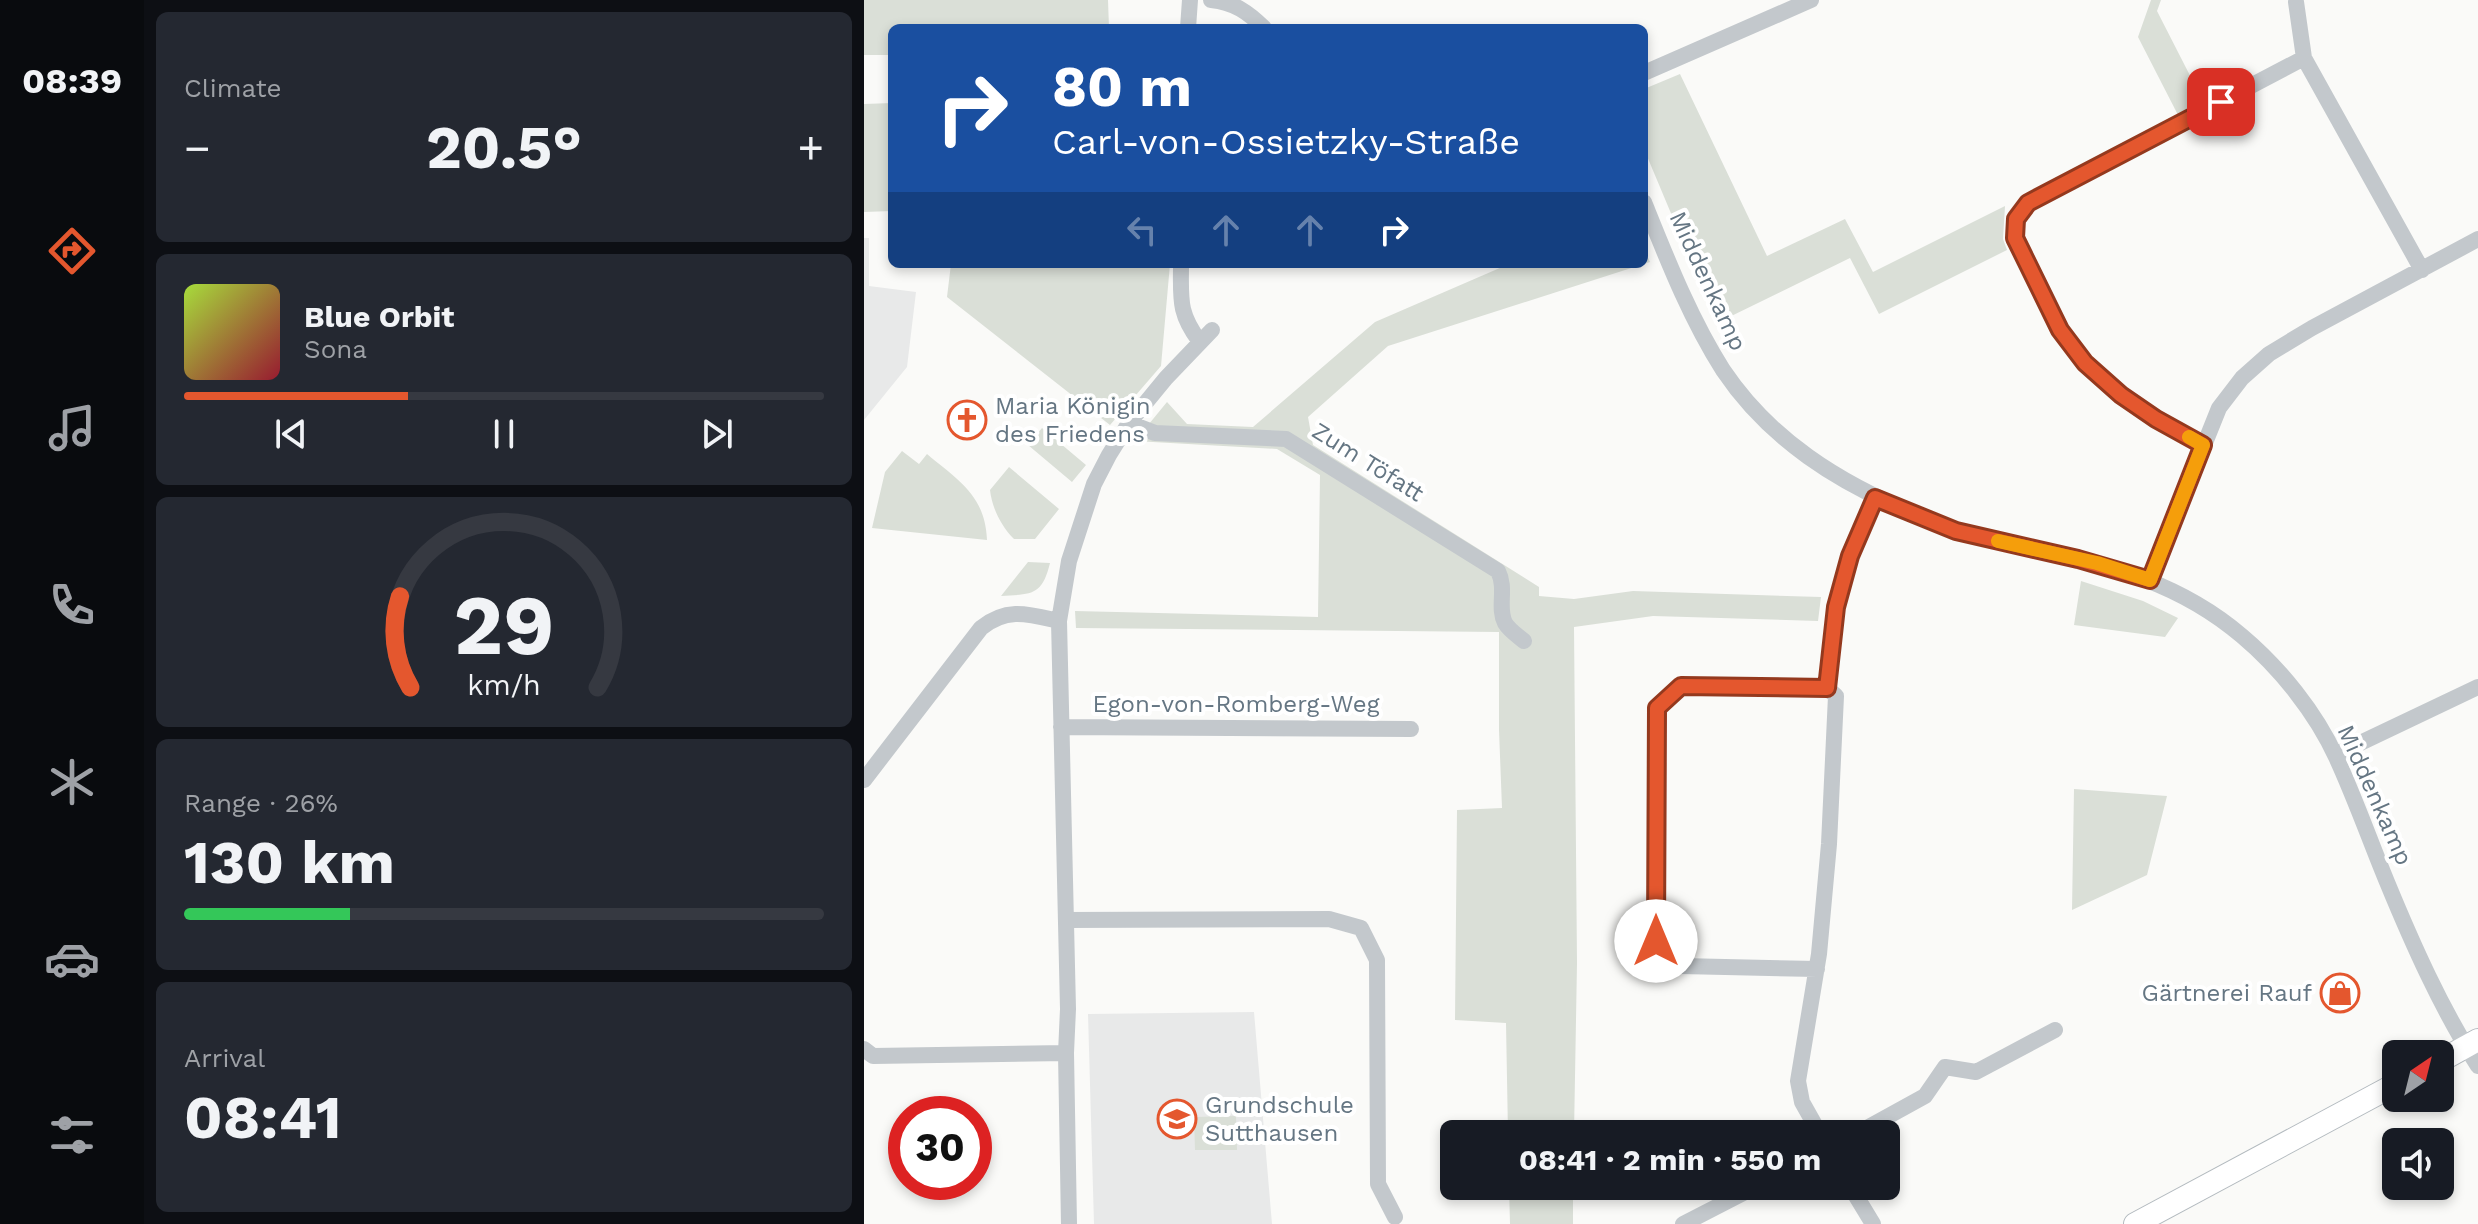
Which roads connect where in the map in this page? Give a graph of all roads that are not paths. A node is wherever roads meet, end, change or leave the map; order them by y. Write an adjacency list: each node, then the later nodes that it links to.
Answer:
1 (1190, 0): 5 (street)
2 (1211, 0): 6 (street)
3 (1810, 0): 8 (street)
4 (2296, 2): 7 (street)
5 (1188, 24)
6 (1260, 24)
7 (2304, 58): 12 (street); 14 (street)
8 (1648, 71)
9 (1648, 212): 15 (street, Middenkamp)
10 (2478, 239): 12 (street)
11 (1181, 268): 13 (street)
12 (2422, 270): 14 (street)
13 (1129, 423): 17 (street); 18 (street, Zum Töfatt)
14 (2203, 445): 16 (street)
15 (1875, 498): 16 (street, Middenkamp); 20 (street)
16 (2150, 580): 23 (street, Middenkamp)
17 (1059, 621): 21 (street, Egon-von-Romberg-Weg); 24 (street)
18 (1524, 641)
19 (2478, 687): 23 (street)
20 (1827, 688): 26 (street); 26 (street)
21 (1061, 727): 22 (street, Egon-von-Romberg-Weg); 25 (street, Egon-von-Romberg-Weg)
22 (1411, 729)
23 (2335, 755): 28 (street, Middenkamp)
24 (864, 780)
25 (1066, 920): 30 (street, Egon-von-Romberg-Weg); 38 (street)
26 (1817, 969): 34 (street)
27 (2055, 1030): 35 (street)
28 (2472, 1043): 31 (street); 32 (street, Middenkamp)
29 (864, 1049): 30 (street)
30 (1066, 1053): 39 (street, Egon-von-Romberg-Weg)
31 (2454, 1053)
32 (2478, 1066)
33 (2382, 1092): 42 (street)
34 (1812, 1120)
35 (1881, 1120)
36 (1730, 1200): 40 (street)
37 (1858, 1200): 41 (street)
38 (1395, 1217)
39 (1069, 1224)
40 (1683, 1224)
41 (1873, 1224)
42 (2135, 1224)

